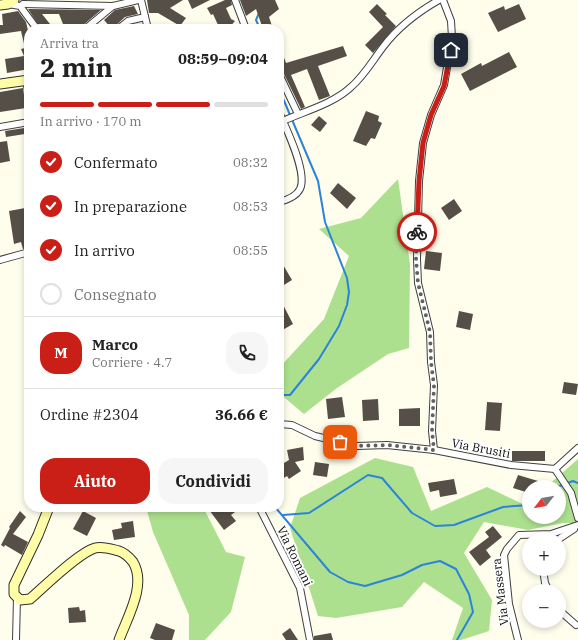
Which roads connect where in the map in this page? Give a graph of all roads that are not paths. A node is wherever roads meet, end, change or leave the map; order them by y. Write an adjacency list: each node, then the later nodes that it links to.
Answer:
1 (109, 0): 8 (street)
2 (139, 0): 8 (street); 9 (street)
3 (235, 0): 14 (street)
4 (439, 0): 18 (street)
5 (443, 0): 28 (street)
6 (7, 3): 7 (street)
7 (23, 5): 8 (street); 10 (street)
8 (113, 6): 11 (street)
9 (145, 17): 12 (street); 13 (street)
10 (34, 24)
11 (91, 24)
12 (124, 24)
13 (147, 24)
14 (244, 24)
15 (24, 81): 16 (street)
16 (0, 84)
17 (284, 85): 18 (street)
18 (298, 114): 19 (street)
19 (284, 121)
20 (24, 123): 22 (street)
21 (284, 123): 23 (street)
22 (0, 127)
23 (284, 200)
24 (24, 253): 25 (street)
25 (0, 260)
26 (284, 424): 28 (street, Via Brusiti)
27 (578, 448): 29 (street)
28 (434, 450): 29 (street, Via Brusiti)
29 (555, 469): 32 (street)
30 (47, 512): 35 (street)
31 (262, 512): 40 (street, Via Romani)
32 (578, 518)
33 (578, 526): 34 (street); 41 (street, Via Massera)
34 (566, 534)
35 (17, 597): 38 (street); 39 (street)
36 (566, 616): 37 (street)
37 (576, 625)
38 (16, 640)
39 (119, 640)
40 (310, 640)
41 (518, 640)

